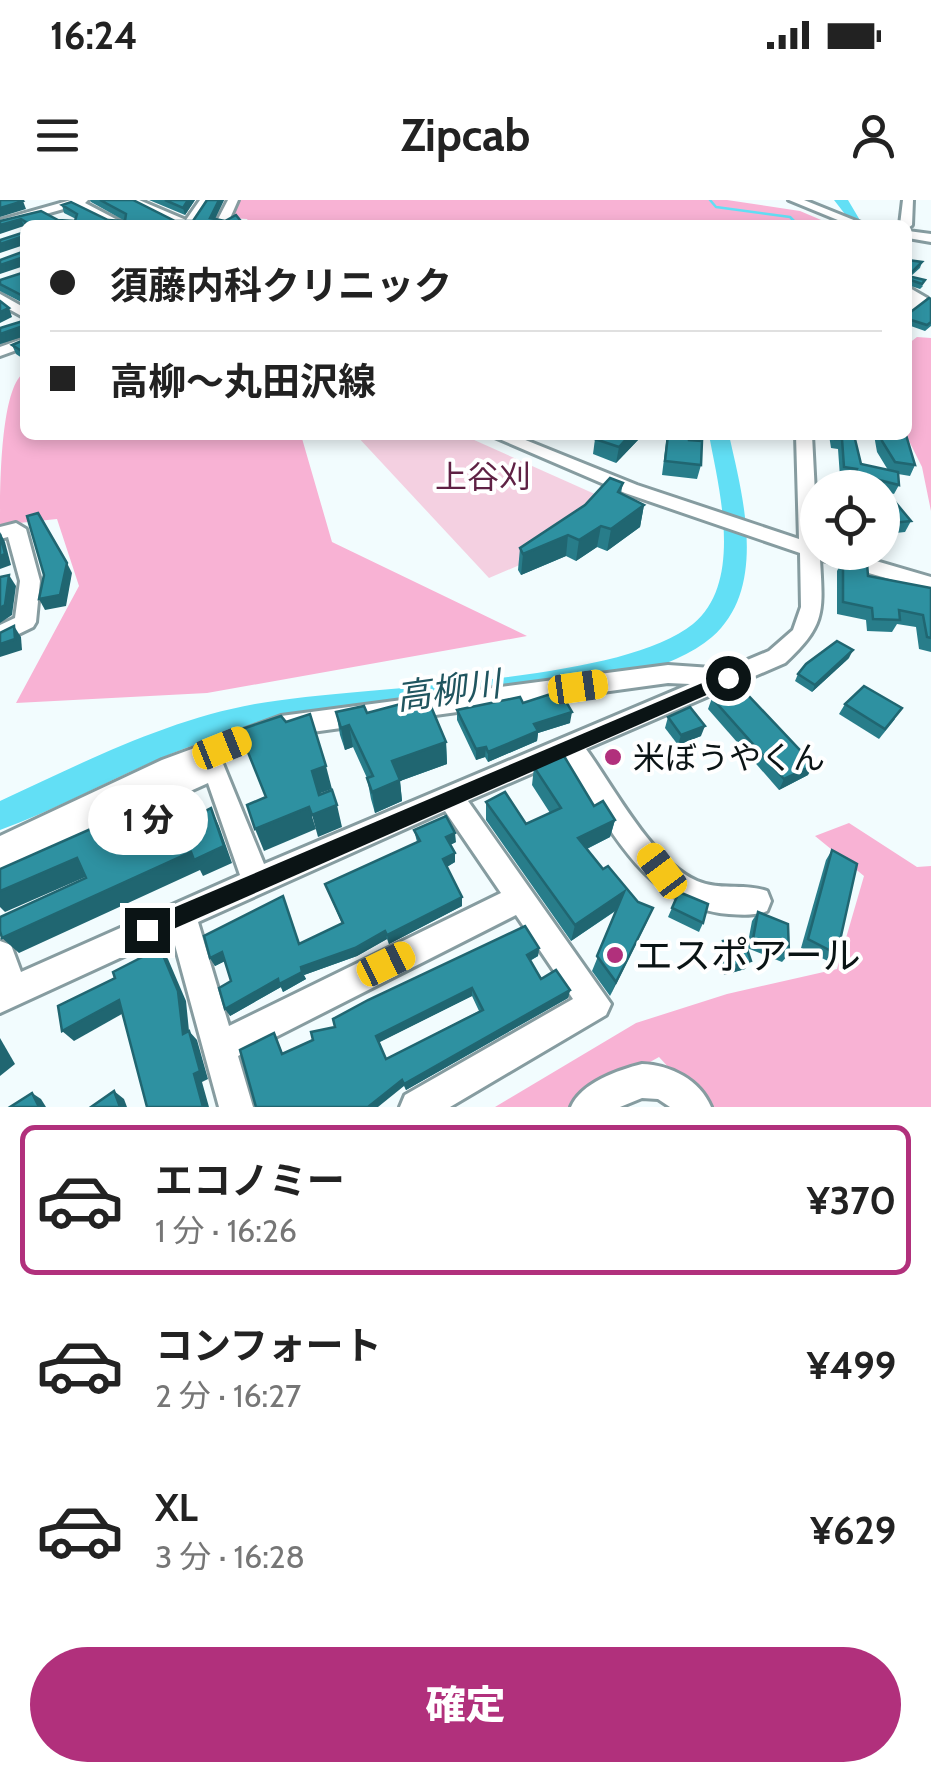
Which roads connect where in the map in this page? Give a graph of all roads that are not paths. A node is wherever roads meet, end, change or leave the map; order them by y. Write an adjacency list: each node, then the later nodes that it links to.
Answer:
1 (24, 200): 5 (street)
2 (130, 200): 10 (street)
3 (794, 200): 11 (street)
4 (79, 201): 5 (street); 9 (street)
5 (44, 211): 7 (street); 8 (street)
6 (0, 213): 12 (street)
7 (58, 218)
8 (21, 220)
9 (113, 220)
10 (176, 220)
11 (841, 220)
12 (13, 223)
13 (0, 298): 14 (street)
14 (15, 325)
15 (511, 440): 19 (street)
16 (805, 440): 17 (street)
17 (808, 470)
18 (0, 533): 22 (street)
19 (800, 546)
20 (815, 570): 26 (street)
21 (882, 570): 24 (street)
22 (26, 572): 23 (street); 25 (street)
23 (0, 579)
24 (931, 584)
25 (0, 636)
26 (728, 678): 27 (street); 29 (street)
27 (570, 746): 28 (street); 33 (street)
28 (450, 797): 31 (street); 32 (street)
29 (0, 849)
30 (0, 870): 31 (street)
31 (257, 882): 34 (street)
32 (520, 898): 37 (street); 39 (street)
33 (757, 901)
34 (181, 914): 36 (street); 37 (street)
35 (0, 956): 36 (street)
36 (7, 994)
37 (219, 1048): 38 (street)
38 (236, 1107)
39 (417, 1107)
40 (588, 1107): 41 (street)
41 (694, 1107)

